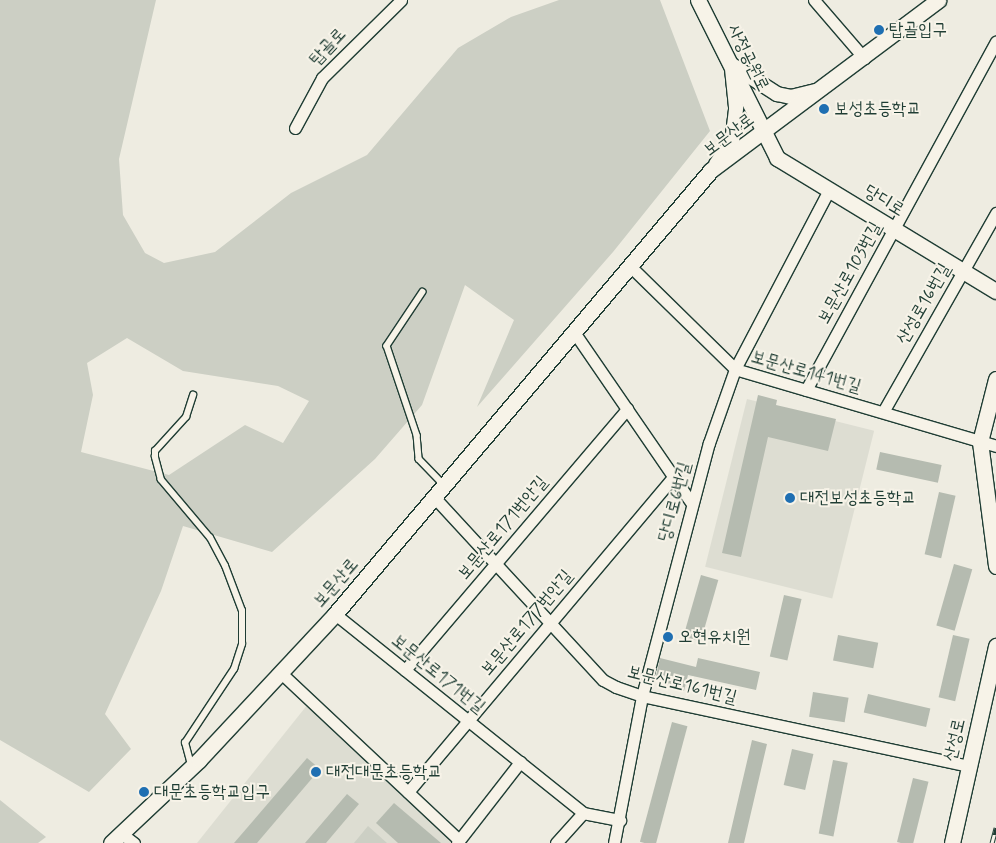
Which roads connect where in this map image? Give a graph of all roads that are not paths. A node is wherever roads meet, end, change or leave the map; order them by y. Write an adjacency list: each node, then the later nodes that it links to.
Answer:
1 (400, 0): 9 (street, 탑골로)
2 (698, 0): 7 (main road, 사정공원로)
3 (814, 0): 6 (street)
4 (938, 0): 6 (main road, 보문산로)
5 (996, 41): 14 (street, 보문산로103번길)
6 (864, 58): 8 (main road, 보문산로)
7 (732, 65): 8 (street); 10 (main road, 사정공원로); 11 (street)
8 (824, 89): 10 (main road, 보문산로)
9 (295, 128)
10 (762, 133): 11 (main road, 보문산로); 12 (main road, 당디로)
11 (711, 170): 15 (main road, 보문산로)
12 (829, 190): 14 (main road, 당디로); 20 (street, 당디로6번길)
13 (996, 213): 16 (street, 산성로16번길)
14 (894, 229): 16 (main road, 당디로); 22 (street, 보문산로103번길)
15 (630, 266): 19 (main road, 보문산로); 20 (street, 보문산로141번길)
16 (963, 271): 17 (main road, 당디로); 25 (street, 산성로16번길)
17 (996, 291)
18 (423, 292): 29 (lane)
19 (574, 332): 24 (street); 29 (main road, 보문산로)
20 (735, 369): 22 (street, 보문산로141번길); 30 (street, 당디로6번길)
21 (996, 378): 26 (main road)
22 (806, 390): 25 (street, 보문산로141번길)
23 (193, 395): 42 (lane)
24 (627, 409): 28 (street); 31 (street, 보문산로171번안길)
25 (883, 412): 26 (street, 보문산로141번길)
26 (980, 442): 27 (street, 보문산로141번길); 32 (main road)
27 (996, 446)
28 (673, 477): 30 (street); 34 (street, 보문산로177번안길)
29 (439, 491): 31 (street, 보문산로161번길); 33 (main road, 보문산로)
30 (691, 502): 38 (street, 당디로6번길)
31 (495, 564): 34 (street, 보문산로161번길); 36 (street, 보문산로171번안길)
32 (996, 566)
33 (335, 614): 36 (street, 보문산로171번길); 37 (main road, 보문산로)
34 (550, 623): 38 (street, 보문산로161번길); 39 (street, 보문산로177번안길)
35 (996, 646): 41 (main road, 산성로)
36 (405, 670): 39 (street, 보문산로171번길)
37 (281, 673): 42 (main road, 보문산로); 43 (street)
38 (642, 696): 41 (street, 보문산로161번길); 45 (street, 당디로6번길)
39 (468, 721): 40 (street, 보문산로171번길); 43 (street, 보문산로177번안길)
40 (520, 762): 44 (street, 보문산로171번길); 47 (street)
41 (968, 766): 50 (main road, 산성로)
42 (192, 767): 46 (main road, 보문산로)
43 (408, 792): 47 (street)
44 (583, 813): 45 (street, 보문산로171번길); 48 (street)
45 (620, 820): 49 (street, 당디로6번길)
46 (122, 840)
47 (457, 841)
48 (556, 843)
49 (614, 843)
50 (952, 843)

